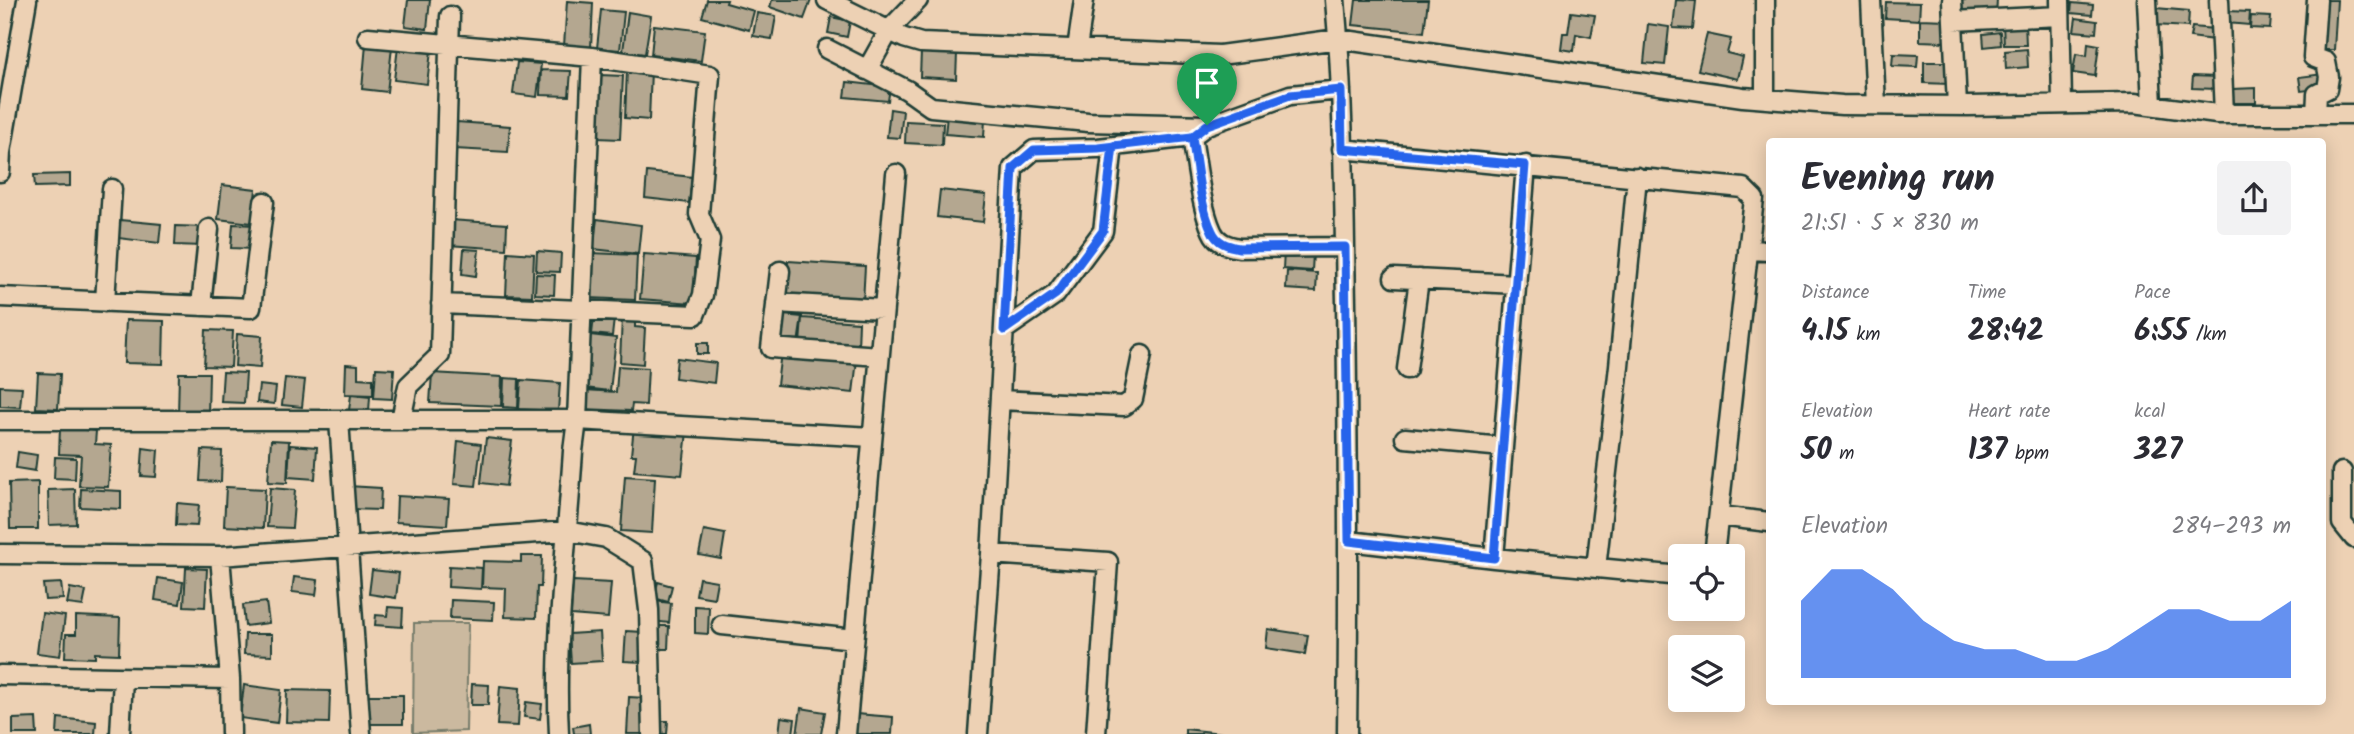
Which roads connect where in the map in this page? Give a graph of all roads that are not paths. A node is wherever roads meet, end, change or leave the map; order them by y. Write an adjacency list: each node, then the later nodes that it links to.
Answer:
1 (27, 0): 37 (street)
2 (827, 0): 15 (street)
3 (918, 0): 15 (street)
4 (1084, 0): 19 (street)
5 (1335, 0): 17 (street)
6 (1765, 0): 24 (street)
7 (1871, 0): 26 (street)
8 (1952, 0): 14 (street)
9 (2147, 0): 27 (street)
10 (2219, 0): 29 (street)
11 (2317, 0): 30 (street)
12 (2060, 8): 14 (street); 25 (street)
13 (450, 16): 18 (street)
14 (1953, 21): 28 (street)
15 (890, 29): 19 (street); 22 (street)
16 (368, 37): 18 (street)
17 (1339, 39): 19 (street); 23 (street); 24 (street)
18 (449, 44): 21 (street); 53 (street)
19 (1077, 49)
20 (827, 50): 22 (street)
21 (592, 57): 55 (street); 55 (street)
22 (867, 70): 32 (street)
23 (1341, 90): 32 (street); 35 (street)
24 (1765, 99): 26 (street)
25 (2062, 104): 27 (street); 28 (street)
26 (1875, 105): 28 (street)
27 (2152, 105): 29 (street)
28 (1957, 106)
29 (2224, 114): 30 (street)
30 (2316, 114): 31 (street)
31 (2354, 114)
32 (1207, 125): 33 (street)
33 (1192, 137): 34 (street); 43 (street)
34 (1113, 146): 57 (street); 57 (street)
35 (1342, 149): 36 (street); 43 (street)
36 (1525, 165): 39 (street); 49 (street)
37 (0, 172)
38 (897, 173): 56 (street)
39 (1637, 177): 44 (street); 81 (street)
40 (112, 189): 51 (street)
41 (264, 202): 54 (street)
42 (209, 229): 54 (street)
43 (1345, 247): 74 (street)
44 (1748, 250): 45 (street); 70 (street)
45 (1766, 251)
46 (780, 271): 52 (street)
47 (1394, 278): 48 (street)
48 (1419, 279): 49 (street); 60 (street)
49 (1517, 284): 68 (street)
50 (0, 297): 51 (street)
51 (105, 302): 54 (street)
52 (776, 303): 56 (street); 59 (street)
53 (441, 304): 55 (street); 64 (street)
54 (201, 306)
55 (583, 309): 65 (street)
56 (883, 309): 59 (street)
57 (1004, 330): 61 (street)
58 (1142, 355): 61 (street)
59 (879, 356): 66 (street)
60 (1407, 369)
61 (1000, 400): 78 (street)
62 (0, 420): 63 (street)
63 (339, 420): 64 (street); 76 (street)
64 (401, 420): 65 (street)
65 (577, 421): 66 (street); 72 (street)
66 (872, 437): 84 (street)
67 (1405, 438): 68 (street)
68 (1503, 447): 80 (street)
69 (2342, 472): 73 (street)
70 (1718, 516): 71 (street); 75 (street)
71 (1766, 522)
72 (567, 531): 76 (street); 91 (street); 92 (street)
73 (2354, 538)
74 (1349, 541): 80 (street); 96 (street)
75 (1715, 544)
76 (348, 547): 79 (street); 90 (street)
77 (0, 554): 79 (street)
78 (991, 554): 94 (street); 95 (street)
79 (220, 556): 87 (street)
80 (1494, 558): 81 (street)
81 (1595, 568): 82 (street)
82 (1668, 575)
83 (722, 625): 84 (street)
84 (854, 639): 93 (street)
85 (0, 675): 86 (street)
86 (123, 678): 87 (street); 88 (street)
87 (230, 679): 89 (street)
88 (120, 734)
89 (231, 734)
90 (361, 734)
91 (559, 734)
92 (652, 734)
93 (846, 734)
94 (978, 734)
95 (1096, 734)
96 (1347, 734)

